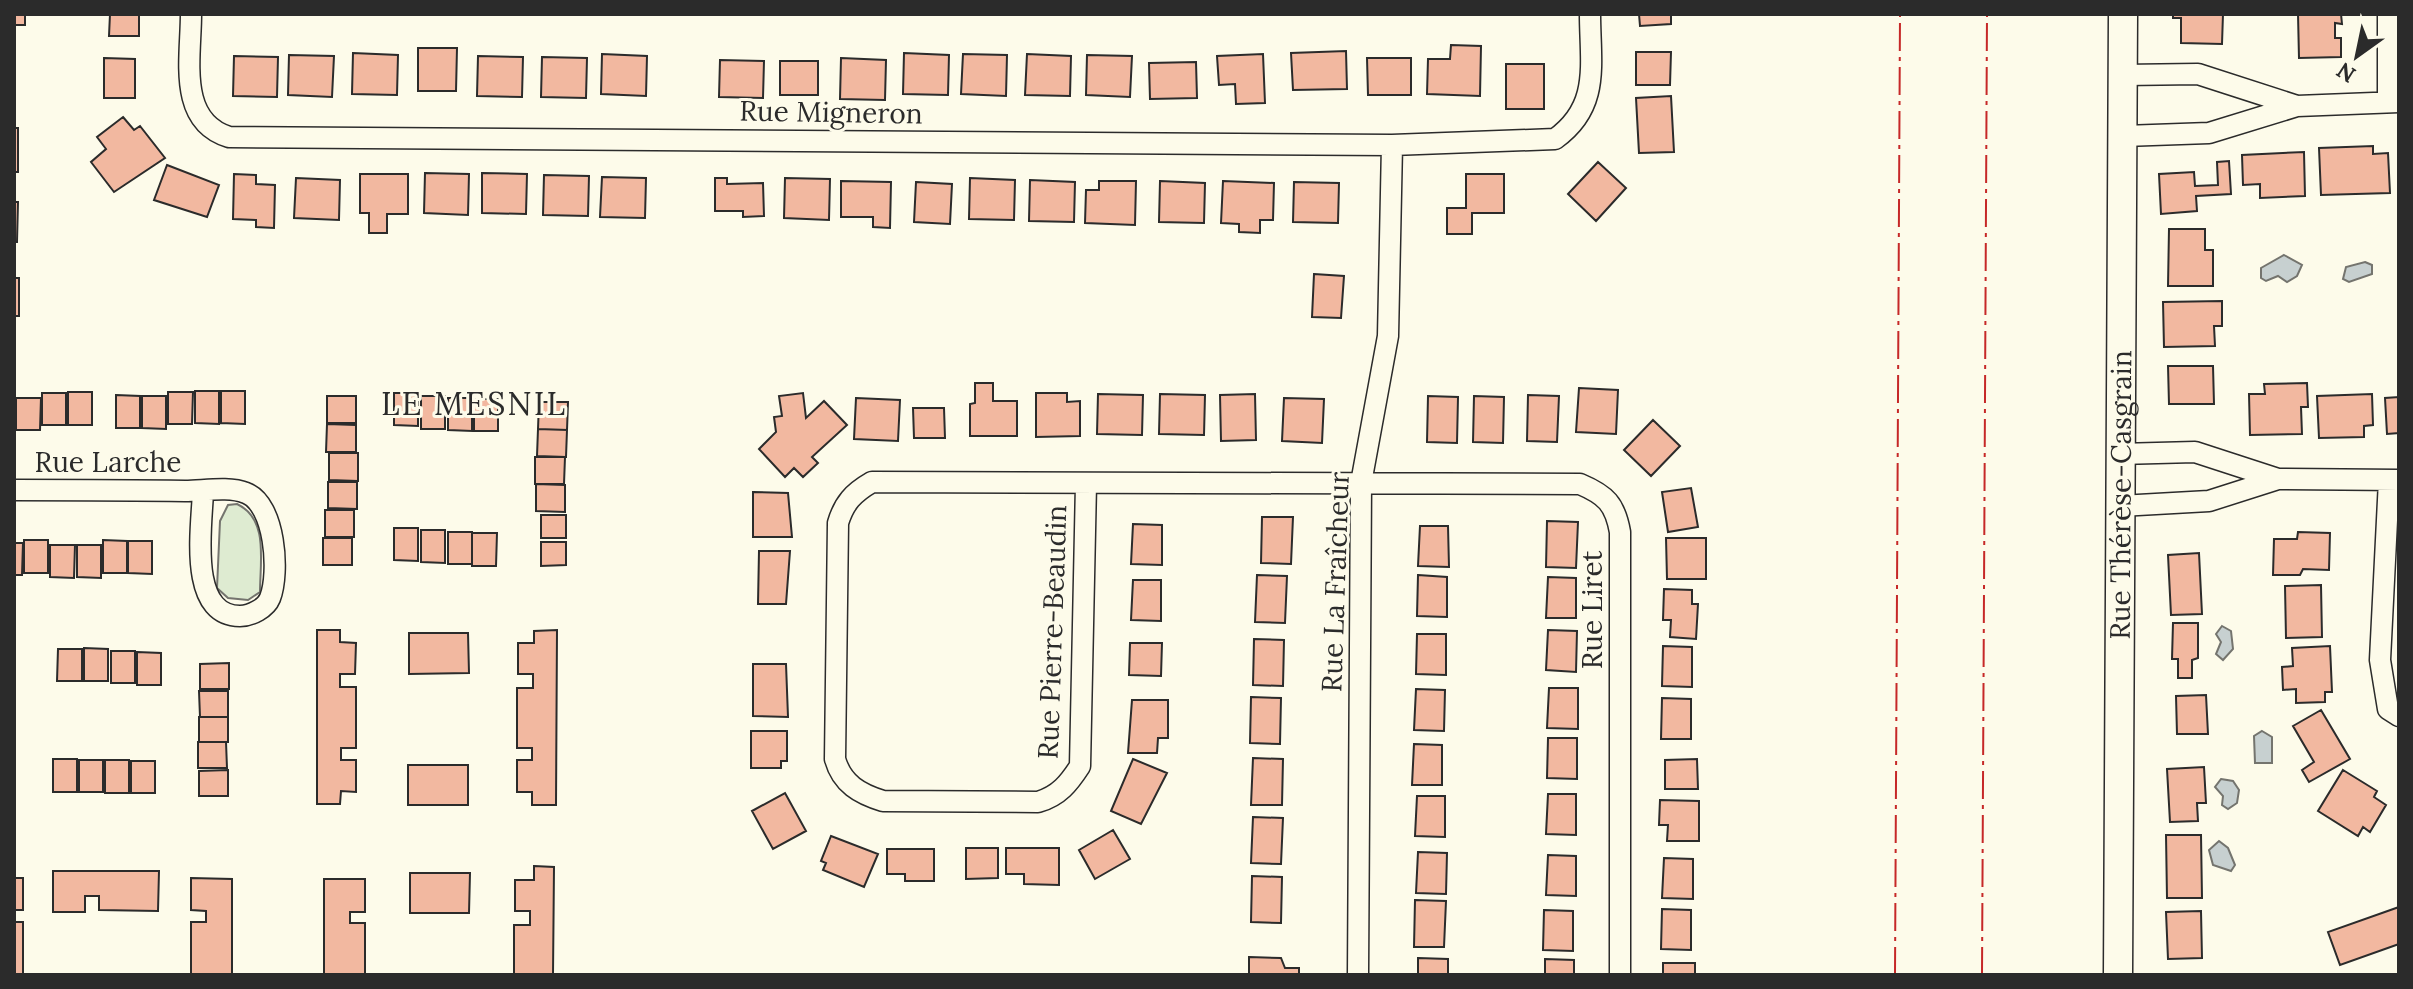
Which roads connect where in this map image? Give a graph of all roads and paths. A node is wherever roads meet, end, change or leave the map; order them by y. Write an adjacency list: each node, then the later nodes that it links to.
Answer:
1 (191, 14): 9 (street, Rue Migneron)
2 (1590, 14): 9 (street, Rue Migneron)
3 (2123, 14): 5 (street, Rue Thérèse-Casgrain)
4 (2388, 14): 6 (street)
5 (2123, 75): 7 (street); 8 (street, Rue Thérèse-Casgrain)
6 (2394, 102): 7 (street)
7 (2297, 106): 8 (street)
8 (2124, 136): 10 (street, Rue Thérèse-Casgrain)
9 (1392, 145): 13 (street, Rue La Fraîcheur)
10 (2119, 454): 11 (street); 17 (street, Rue Thérèse-Casgrain)
11 (2278, 479): 12 (street); 17 (street)
12 (2394, 480): 18 (street)
13 (1361, 483): 14 (street, Rue Pierre-Beaudin); 19 (street, Rue La Fraîcheur); 20 (street, Rue Liret)
14 (1086, 484): 14 (street, Rue Pierre-Beaudin)
15 (14, 490): 16 (street, Rue Larche)
16 (203, 491): 16 (street, Rue Larche)
17 (2120, 506): 21 (street, Rue Thérèse-Casgrain)
18 (2399, 716)
19 (1358, 975)
20 (1620, 975)
21 (2118, 975)

